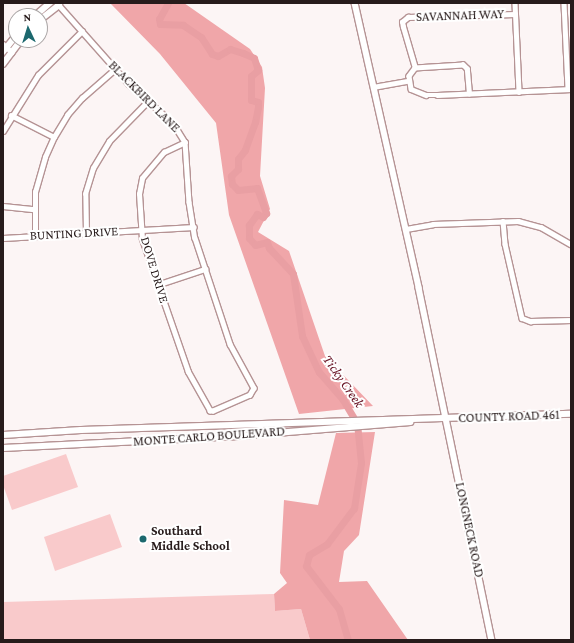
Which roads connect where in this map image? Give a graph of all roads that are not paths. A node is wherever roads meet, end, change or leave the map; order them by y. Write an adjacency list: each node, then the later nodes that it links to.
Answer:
1 (355, 3): 17 (street, LONGNECK ROAD)
2 (515, 3): 8 (street)
3 (564, 3): 5 (street)
4 (58, 4): 7 (street); 9 (street, BLACKBIRD LANE)
5 (564, 11): 6 (street); 18 (street)
6 (571, 11)
7 (48, 13)
8 (515, 14): 15 (street, SAVANNAH WAY); 19 (street)
9 (82, 31): 14 (street, BLACKBIRD LANE); 22 (street)
10 (4, 48): 12 (street)
11 (15, 48): 12 (street)
12 (12, 52): 13 (street)
13 (3, 64)
14 (115, 68): 21 (street, BLACKBIRD LANE); 24 (street)
15 (415, 68): 16 (street); 20 (street)
16 (408, 81): 17 (street); 20 (street)
17 (373, 87): 30 (street, LONGNECK ROAD)
18 (570, 89): 19 (street)
19 (519, 92): 20 (street)
20 (469, 94)
21 (148, 101): 25 (street, BLACKBIRD LANE); 32 (street)
22 (11, 114): 23 (street); 24 (street)
23 (3, 131)
24 (54, 137): 27 (street)
25 (185, 142): 29 (street, BLACKBIRD LANE); 31 (street, DOVE DRIVE)
26 (3, 206): 27 (street)
27 (34, 209): 33 (street)
28 (504, 221): 30 (street); 35 (street); 38 (street)
29 (194, 228): 31 (street, BUNTING DRIVE); 36 (street, BLACKBIRD LANE)
30 (406, 229): 41 (street, LONGNECK ROAD)
31 (142, 230): 32 (street, BUNTING DRIVE); 37 (street, DOVE DRIVE)
32 (86, 233): 33 (street, BUNTING DRIVE)
33 (35, 236): 34 (street, BUNTING DRIVE)
34 (3, 238)
35 (571, 244)
36 (205, 269): 37 (street); 39 (street, BLACKBIRD LANE)
37 (157, 285): 39 (street, DOVE DRIVE)
38 (571, 320)
39 (210, 411)
40 (571, 414): 41 (main road, COUNTY ROAD 461)
41 (447, 419): 42 (main road, MONTE CARLO BOULEVARD); 45 (street, LONGNECK ROAD)
42 (338, 424): 43 (main road, MONTE CARLO BOULEVARD); 44 (main road, MONTE CARLO BOULEVARD)
43 (3, 435)
44 (3, 448)
45 (492, 640)

